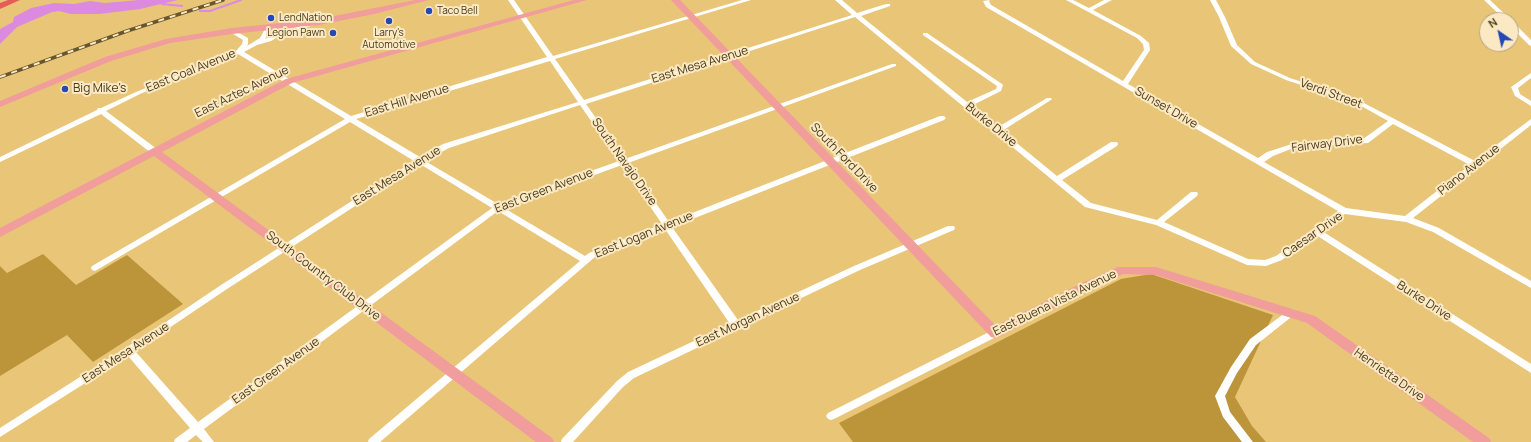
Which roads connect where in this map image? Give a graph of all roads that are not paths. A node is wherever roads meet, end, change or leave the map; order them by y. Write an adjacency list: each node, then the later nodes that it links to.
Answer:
1 (16, 0): 14 (highway)
2 (425, 0): 20 (main road)
3 (511, 0): 18 (street, South Navajo Drive)
4 (583, 0): 18 (main road, East Aztec Avenue)
5 (675, 0): 19 (main road, South Ford Drive)
6 (748, 0): 19 (street, East Hill Avenue)
7 (838, 0): 17 (street, Burke Drive)
8 (1069, 0): 15 (street)
9 (1110, 0): 15 (street)
10 (1213, 0): 43 (street, Verdi Street)
11 (1487, 0): 16 (street)
12 (988, 3): 33 (street, Sunset Drive)
13 (888, 5): 17 (street, East Mesa Avenue)
14 (0, 6)
15 (1089, 10): 33 (street)
16 (1500, 12)
17 (856, 15): 28 (street, East Mesa Avenue); 38 (street, Burke Drive)
18 (523, 16): 29 (street, South Navajo Drive); 32 (main road, East Aztec Avenue)
19 (690, 17): 28 (main road, South Ford Drive); 29 (street, East Hill Avenue)
20 (319, 22): 21 (main road); 25 (street, East Coal Avenue)
21 (268, 28): 22 (main road); 25 (street)
22 (232, 31): 27 (street); 36 (main road)
23 (1519, 31): 26 (street)
24 (925, 34): 38 (street)
25 (257, 44): 27 (street, East Coal Avenue)
26 (1531, 44)
27 (239, 52): 32 (street); 40 (street, East Coal Avenue)
28 (728, 56): 35 (street, East Mesa Avenue); 39 (main road, South Ford Drive)
29 (552, 58): 35 (street, South Navajo Drive); 42 (street, East Hill Avenue)
30 (894, 65): 39 (street, East Green Avenue)
31 (1531, 75): 37 (street)
32 (289, 81): 42 (street); 47 (main road, East Aztec Avenue)
33 (1124, 84): 52 (street, Sunset Drive)
34 (1049, 99): 45 (street)
35 (582, 102): 49 (street, East Mesa Avenue); 50 (street, South Navajo Drive)
36 (0, 104)
37 (1531, 104)
38 (967, 105): 45 (street, Burke Drive)
39 (777, 107): 50 (street, East Green Avenue); 51 (main road, South Ford Drive)
40 (100, 110): 47 (street, South Country Club Drive); 48 (street, East Coal Avenue)
41 (942, 118): 51 (street, East Logan Avenue)
42 (350, 119): 49 (street); 56 (street, East Hill Avenue)
43 (1393, 120): 52 (street, Fairway Drive); 53 (street, Verdi Street)
44 (1531, 121): 53 (street, Piano Avenue)
45 (998, 130): 54 (street, Burke Drive)
46 (1114, 144): 54 (street)
47 (154, 150): 56 (main road, South Country Club Drive); 64 (main road, East Aztec Avenue)
48 (0, 160)
49 (419, 161): 57 (street); 66 (street, East Mesa Avenue)
50 (622, 161): 57 (street, East Green Avenue); 61 (street, South Navajo Drive)
51 (830, 162): 61 (street, East Logan Avenue); 65 (main road, South Ford Drive)
52 (1258, 162): 58 (street, Sunset Drive)
53 (1476, 164): 59 (street, Piano Avenue)
54 (1058, 179): 60 (street, Burke Drive)
55 (1194, 194): 60 (street)
56 (217, 197): 66 (main road, South Country Club Drive); 68 (street, East Hill Avenue)
57 (498, 207): 67 (street); 70 (street, East Green Avenue)
58 (1344, 211): 59 (street, Caesar Drive); 63 (street, Caesar Drive)
59 (1407, 218): 69 (street, Caesar Drive)
60 (1158, 223): 63 (street, Caesar Drive)
61 (668, 225): 67 (street, East Logan Avenue); 72 (street, South Navajo Drive)
62 (951, 228): 65 (street, East Morgan Avenue)
63 (1317, 232): 75 (street, Burke Drive)
64 (0, 233)
65 (911, 246): 72 (street, East Morgan Avenue); 73 (main road, South Ford Drive)
66 (286, 248): 70 (main road, South Country Club Drive); 74 (street, East Mesa Avenue)
67 (585, 260): 76 (street, East Logan Avenue)
68 (95, 268)
69 (1529, 280)
70 (364, 306): 76 (main road, South Country Club Drive); 78 (street, East Green Avenue)
71 (1292, 312): 73 (main road, East Buena Vista Avenue); 80 (main road, Henrietta Drive); 86 (street)
72 (736, 325): 85 (street, East Morgan Avenue)
73 (995, 333): 77 (street, East Buena Vista Avenue)
74 (129, 351): 78 (street); 79 (street, East Mesa Avenue)
75 (1531, 369)
76 (454, 373): 83 (street, East Logan Avenue); 84 (main road, South Country Club Drive)
77 (831, 416)
78 (196, 430): 81 (street, East Green Avenue); 82 (street)
79 (0, 434)
80 (1477, 440)
81 (179, 442)
82 (209, 442)
83 (373, 442)
84 (547, 442)
85 (566, 442)
86 (1248, 442)

